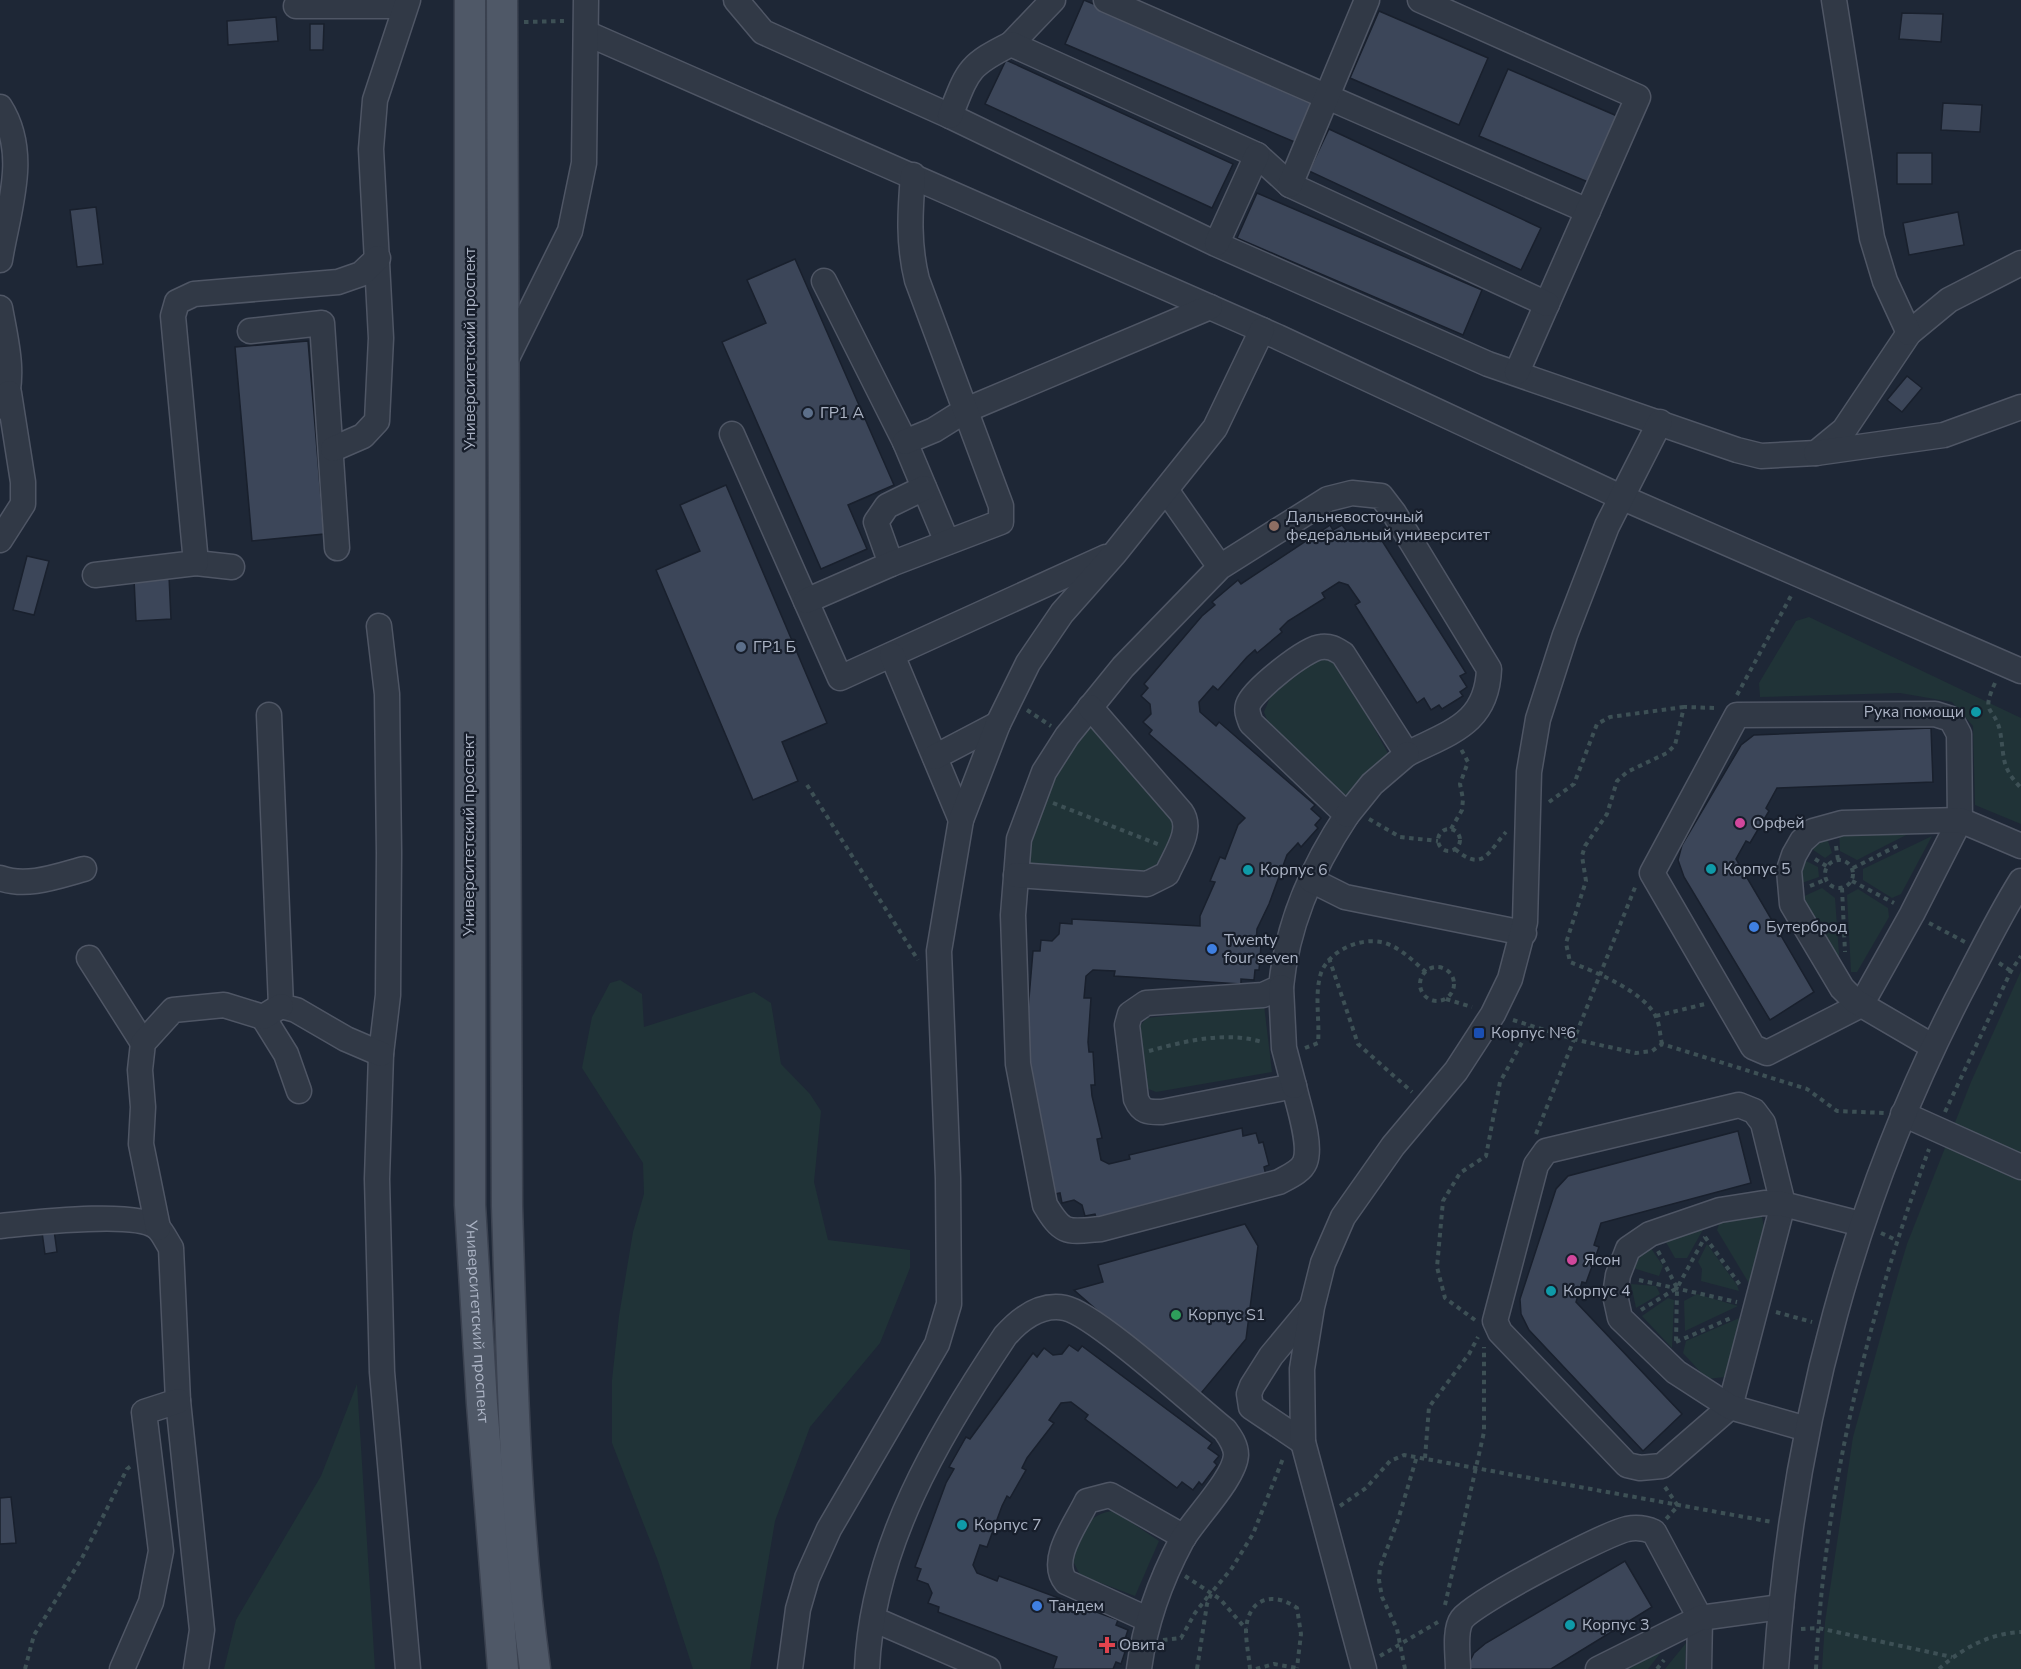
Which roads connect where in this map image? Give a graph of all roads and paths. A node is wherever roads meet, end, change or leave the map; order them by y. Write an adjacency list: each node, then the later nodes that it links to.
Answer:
1 (470, 0): 31 (main road, Университетский проспект)
2 (736, 0): 15 (street)
3 (1053, 0): 12 (street)
4 (1106, 0): 13 (street)
5 (1367, 0): 13 (street)
6 (1420, 0): 19 (street)
7 (1834, 0): 30 (street)
8 (406, 3): 9 (street); 21 (street)
9 (296, 6)
10 (509, 11): 11 (path); 32 (main road, Университетский проспект)
11 (586, 18): 17 (street); 32 (street)
12 (1011, 44): 15 (street); 16 (street)
13 (1328, 96): 18 (street); 19 (street)
14 (0, 107): 22 (street)
15 (950, 116): 20 (street)
16 (1257, 155): 18 (street); 20 (street)
17 (913, 175): 26 (street); 36 (street)
18 (1290, 185): 25 (street)
19 (1588, 211): 25 (street)
20 (1216, 243): 33 (street)
21 (378, 258): 41 (street); 50 (street)
22 (0, 260)
23 (2021, 263): 30 (street)
24 (824, 281): 40 (street)
25 (1547, 304): 33 (street)
26 (1210, 307): 28 (street); 36 (street)
27 (0, 308): 34 (street)
28 (1262, 330): 44 (street); 45 (street)
29 (250, 331): 41 (street)
30 (1909, 333): 42 (street)
31 (470, 366): 32 (main road); 173 (main road, Университетский проспект)
32 (503, 366): 174 (main road, Университетский проспект)
33 (1517, 372): 38 (street)
34 (9, 393): 37 (street); 46 (street)
35 (2021, 407): 42 (street)
36 (966, 410): 40 (street); 47 (street)
37 (0, 418)
38 (1660, 422): 42 (street); 45 (street)
39 (732, 434): 56 (street)
40 (905, 442): 43 (street)
41 (333, 449): 48 (street)
42 (1816, 453)
43 (924, 488): 47 (street); 51 (street)
44 (1166, 490): 49 (street); 53 (street)
45 (1621, 497): 55 (street); 75 (street)
46 (0, 540)
47 (947, 542): 51 (street)
48 (338, 548)
49 (1115, 553): 58 (street); 61 (street)
50 (195, 563): 52 (street); 54 (street)
51 (891, 564): 56 (street)
52 (232, 567)
53 (1220, 567): 62 (street); 67 (street)
54 (95, 575)
55 (1801, 577): 59 (street); 60 (path)
56 (806, 602): 58 (street)
57 (379, 626): 117 (street)
58 (892, 654): 70 (street)
59 (2013, 668): 72 (path)
60 (1735, 698)
61 (1011, 700): 66 (street); 68 (path)
62 (1090, 706): 68 (street); 83 (street)
63 (1684, 707): 64 (path); 75 (path); 102 (path)
64 (1718, 708)
65 (269, 715): 107 (street)
66 (998, 724): 70 (street); 76 (street)
67 (1450, 732): 69 (street); 78 (path)
68 (1067, 736): 73 (street)
69 (1407, 754): 74 (street); 74 (street)
70 (935, 757): 76 (street)
71 (807, 785): 100 (path)
72 (2021, 788)
73 (1035, 796): 83 (path); 86 (street)
74 (1349, 812): 79 (path); 88 (street)
75 (1528, 817): 82 (path); 94 (street)
76 (961, 820): 175 (street)
77 (1960, 820): 81 (street); 93 (street); 105 (street); 106 (street)
78 (1451, 829): 79 (path); 82 (path)
79 (1438, 841): 82 (path)
80 (1905, 842): 84 (path)
81 (2021, 846)
82 (1455, 849)
83 (1177, 851): 86 (street)
84 (1853, 868): 89 (path); 92 (path)
85 (84, 869): 87 (street)
86 (1016, 875): 118 (street)
87 (0, 878)
88 (1311, 880): 94 (street); 103 (street)
89 (1852, 881): 92 (path); 93 (path)
90 (2021, 881): 95 (street)
91 (1636, 883): 102 (path)
92 (1842, 888): 96 (path)
93 (1912, 914): 95 (path); 106 (street)
94 (1524, 933): 108 (street)
95 (1982, 951): 114 (street)
96 (1845, 955)
97 (2021, 956): 122 (path)
98 (89, 958): 112 (street)
99 (1329, 958): 101 (path); 115 (path); 120 (path)
100 (922, 966)
101 (1425, 972): 104 (path); 104 (path)
102 (1599, 974): 109 (path); 111 (path)
103 (1281, 987): 115 (street); 116 (street)
104 (1446, 999): 108 (path)
105 (1725, 999): 106 (street); 109 (path)
106 (1861, 1005): 114 (street)
107 (272, 1011): 112 (street); 117 (street); 119 (street)
108 (1493, 1014): 110 (path); 120 (street)
109 (1656, 1016): 113 (path)
110 (1531, 1026): 111 (path); 137 (path)
111 (1572, 1039): 113 (path); 123 (path)
112 (143, 1043): 129 (street)
113 (1662, 1044): 121 (path)
114 (1932, 1046): 121 (street)
115 (1284, 1048): 116 (path); 118 (street)
116 (1130, 1052): 118 (street)
117 (381, 1054): 172 (street)
118 (1294, 1086)
119 (299, 1091)
120 (1429, 1106): 135 (street)
121 (1903, 1114): 122 (street); 127 (street)
122 (1936, 1130): 124 (street); 161 (path)
123 (1534, 1138)
124 (2021, 1167)
125 (1783, 1204): 126 (street); 127 (street); 134 (street); 148 (street)
126 (1720, 1210): 130 (street); 131 (path)
127 (1861, 1224): 138 (street)
128 (0, 1226): 129 (street)
129 (158, 1228): 141 (street)
130 (1650, 1234): 132 (street); 133 (path)
131 (1705, 1237): 133 (path); 134 (path)
132 (1618, 1275): 133 (path); 136 (street)
133 (1677, 1288): 134 (path); 136 (path); 139 (path)
134 (1757, 1306): 138 (path); 139 (path); 142 (street)
135 (1312, 1307): 144 (street); 144 (street)
136 (1623, 1322): 140 (street)
137 (1484, 1327)
138 (1830, 1327): 143 (street)
139 (1676, 1342): 140 (path)
140 (1676, 1372): 142 (street)
141 (178, 1401): 145 (street); 171 (street)
142 (1730, 1407): 143 (street); 148 (street)
143 (1807, 1429): 152 (street)
144 (1296, 1439): 151 (street); 156 (path)
145 (149, 1455): 169 (path); 170 (street)
146 (1416, 1456): 147 (path); 151 (path); 166 (path)
147 (1425, 1458): 149 (path); 149 (path)
148 (1651, 1467): 150 (path)
149 (1475, 1469): 150 (path); 158 (path)
150 (1678, 1506): 152 (path); 153 (path)
151 (1322, 1518): 168 (street)
152 (1790, 1526): 157 (street)
153 (1654, 1532): 159 (street); 184 (street)
154 (1184, 1537): 155 (street); 160 (street); 162 (street)
155 (1169, 1566): 156 (path); 162 (street)
156 (1212, 1592): 162 (path); 163 (path); 179 (path)
157 (1780, 1607): 159 (street); 187 (street)
158 (1445, 1611)
159 (1700, 1618): 185 (street); 186 (street)
160 (873, 1619): 176 (street); 177 (street)
161 (1818, 1628): 167 (path); 188 (path)
162 (1146, 1629): 178 (street)
163 (1246, 1629): 180 (path); 182 (path)
164 (1444, 1629): 166 (path)
165 (2021, 1632): 167 (path)
166 (1400, 1642): 168 (path); 183 (path)
167 (1952, 1657): 189 (path)
168 (1364, 1668)
169 (25, 1669)
170 (122, 1669)
171 (196, 1669)
172 (408, 1669)
173 (503, 1669)
174 (535, 1669)
175 (790, 1669)
176 (867, 1669)
177 (988, 1669)
178 (1139, 1669)
179 (1197, 1669)
180 (1250, 1669)
181 (1256, 1669): 182 (path)
182 (1298, 1669)
183 (1405, 1669)
184 (1458, 1669)
185 (1598, 1669)
186 (1699, 1669)
187 (1776, 1669)
188 (1816, 1669)
189 (1939, 1669)

